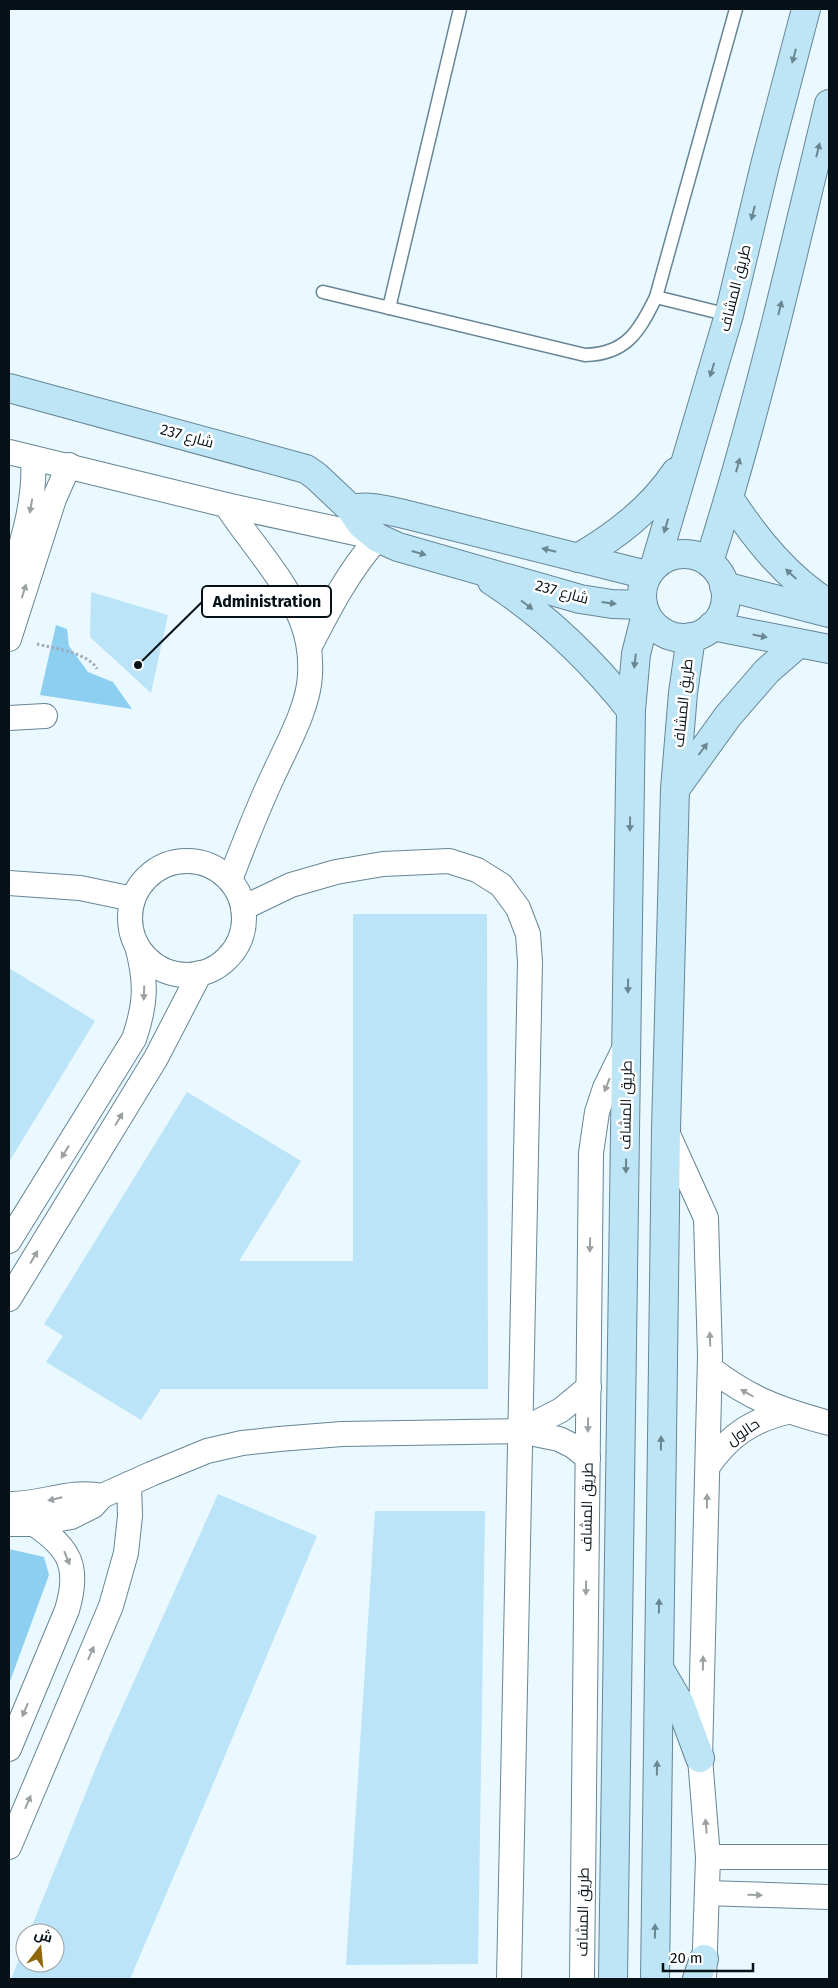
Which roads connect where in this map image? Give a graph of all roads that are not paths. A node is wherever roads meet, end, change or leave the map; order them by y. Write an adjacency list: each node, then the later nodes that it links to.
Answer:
1 (460, 9): 7 (lane)
2 (736, 9): 6 (lane)
3 (806, 9): 8 (street, طريق المشاف, one-way to 8)
4 (829, 104): 14 (street, one-way to 4)
5 (323, 292): 7 (lane)
6 (656, 298): 7 (lane); 8 (lane)
7 (389, 308)
8 (729, 315): 12 (street, طريق المشاف, one-way to 12)
9 (9, 388): 16 (street, شارع 237)
10 (9, 452): 11 (street)
11 (33, 458): 13 (street); 22 (street, one-way to 22)
12 (685, 458): 18 (street); 21 (street, طريق المشاف, one-way to 21)
13 (68, 465): 15 (street); 28 (street, one-way to 13)
14 (729, 498): 19 (street); 24 (street, one-way to 14)
15 (226, 504): 17 (street); 30 (street)
16 (351, 509): 17 (street, شارع 237); 18 (street, one-way to 16)
17 (378, 538): 20 (street, شارع 237, one-way to 20); 30 (street)
18 (578, 558): 21 (street)
19 (709, 562): 21 (street); 23 (street)
20 (472, 568): 25 (street, شارع 237, one-way to 25); 32 (street, one-way to 32)
21 (651, 570): 25 (street)
22 (9, 585)
23 (724, 586): 26 (street); 27 (street)
24 (829, 604)
25 (644, 610): 27 (street); 32 (street, طريق المشاف, one-way to 32)
26 (829, 613)
27 (702, 632): 29 (street, one-way to 29); 35 (street, طريق المشاف)
28 (9, 638)
29 (798, 644): 31 (street); 35 (street, one-way to 29)
30 (309, 648): 36 (street)
31 (829, 649)
32 (631, 710): 42 (street, طريق المشاف, one-way to 42)
33 (44, 716): 34 (street)
34 (9, 718)
35 (675, 789): 43 (street, طريق المشاف)
36 (230, 880): 38 (street); 39 (street)
37 (9, 883): 38 (street)
38 (133, 899): 40 (street)
39 (243, 908): 41 (street); 50 (street)
40 (137, 945): 41 (street); 44 (street, one-way to 44)
41 (200, 973): 45 (street, one-way to 41)
42 (627, 1041): 47 (street, طريق المشاف, one-way to 47); 69 (street, طريق المشاف, one-way to 69)
43 (666, 1130): 46 (street, طريق المشاف, one-way to 43); 58 (street, طريق المشاف, one-way to 43)
44 (9, 1241)
45 (9, 1299)
46 (710, 1368): 48 (street, حالول, one-way to 46); 52 (street, طريق المشاف)
47 (589, 1388): 50 (street); 51 (street, طريق المشاف, one-way to 51)
48 (787, 1412): 49 (street, حالول); 52 (street, حالول)
49 (829, 1422)
50 (520, 1431): 51 (street); 53 (street); 67 (street)
51 (588, 1458): 68 (street, طريق المشاف, one-way to 68)
52 (708, 1466): 60 (street, طريق المشاف, one-way to 52)
53 (129, 1484): 54 (street); 61 (street, one-way to 53)
54 (102, 1496): 55 (street, one-way to 55); 57 (street)
55 (9, 1504)
56 (9, 1524): 57 (street)
57 (34, 1524): 59 (street, one-way to 59)
58 (659, 1668): 60 (street); 70 (street, طريق المشاف, one-way to 58)
59 (9, 1749)
60 (700, 1758): 62 (street, طريق المشاف, one-way to 60)
61 (9, 1847)
62 (708, 1857): 63 (street); 64 (street, طريق المشاف)
63 (829, 1857)
64 (707, 1893): 65 (street, one-way to 65); 66 (street, طريق المشاف)
65 (829, 1897)
66 (702, 1972)
67 (509, 1979)
68 (582, 1979)
69 (614, 1979)
70 (655, 1979)

